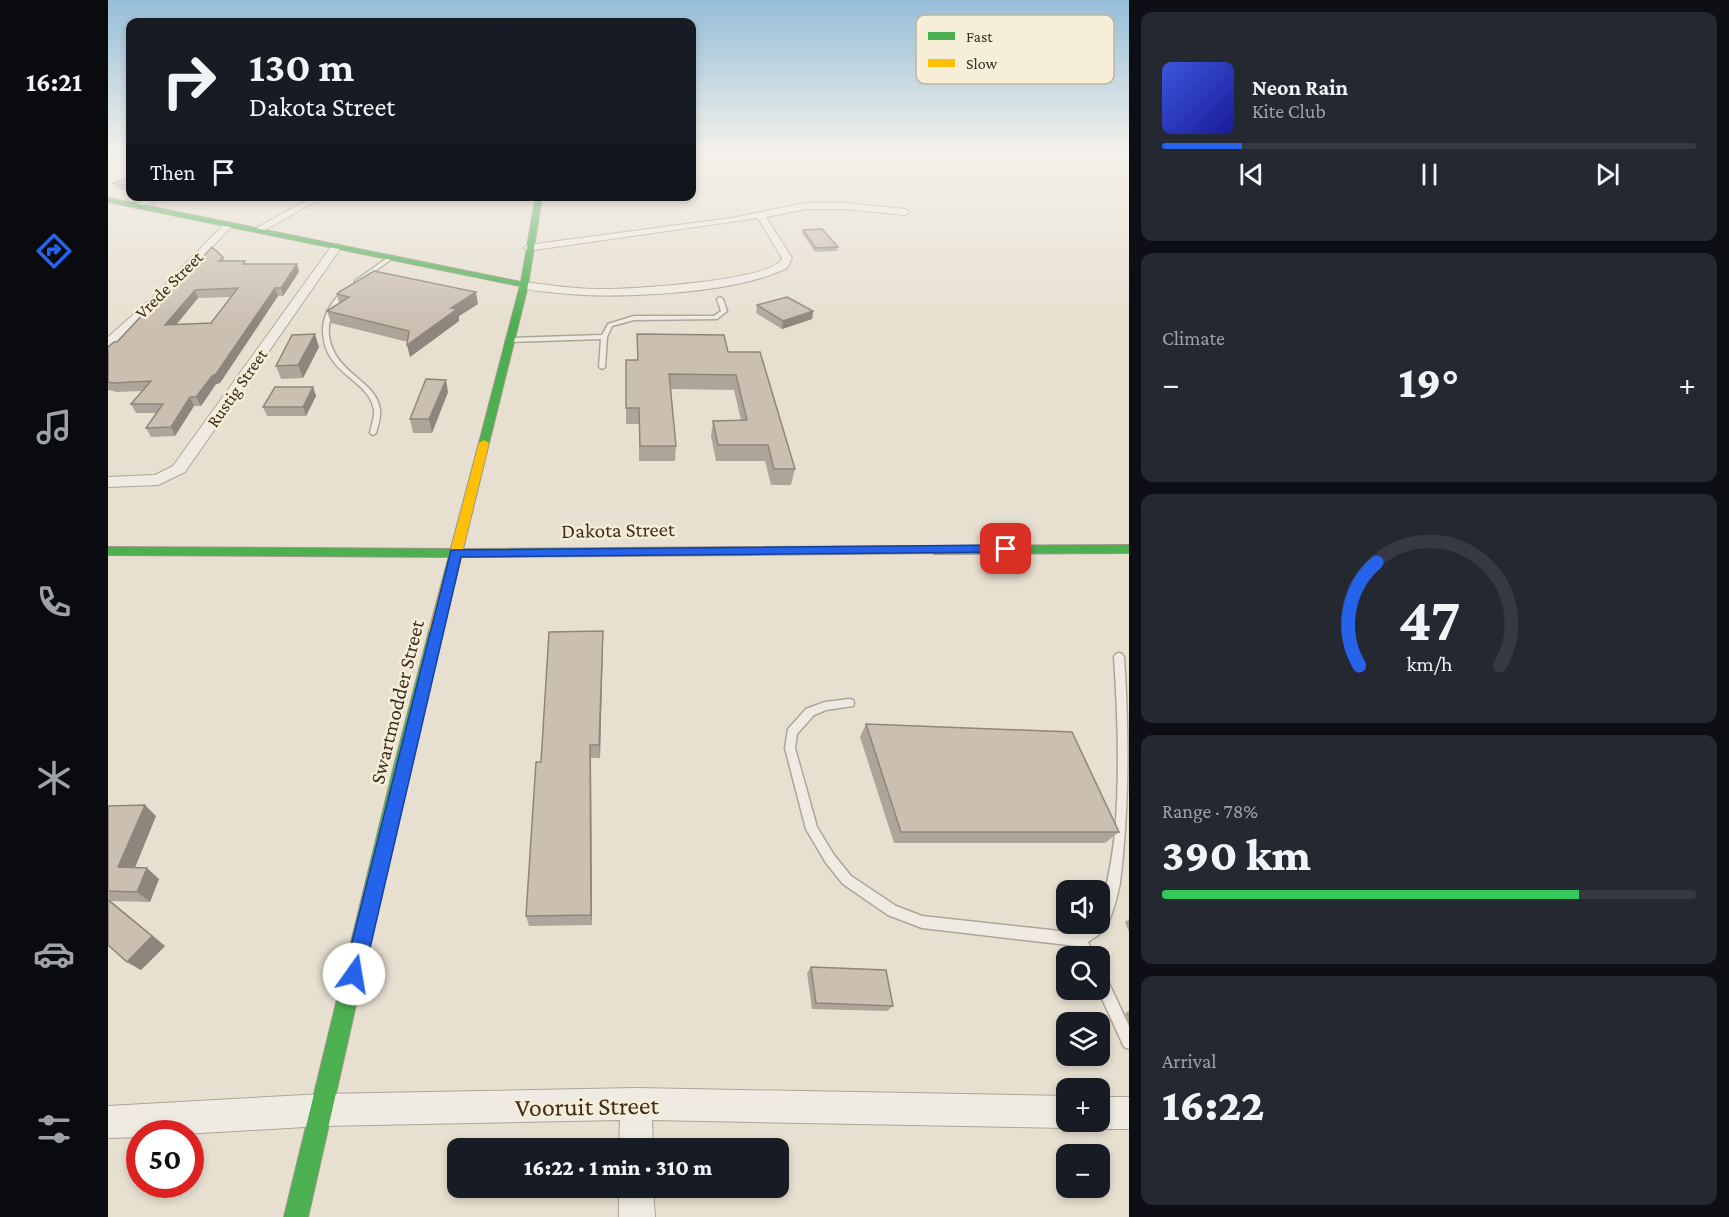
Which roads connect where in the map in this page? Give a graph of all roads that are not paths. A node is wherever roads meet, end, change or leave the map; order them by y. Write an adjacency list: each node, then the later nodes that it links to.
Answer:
1 (154, 210): 8 (street)
2 (295, 210): 9 (street)
3 (536, 210): 11 (street, Swartmodder Street)
4 (784, 210): 7 (street)
5 (877, 210): 6 (street)
6 (904, 212)
7 (761, 216): 11 (street); 15 (street)
8 (228, 225): 9 (street); 19 (street, Vrede Street)
9 (258, 230): 10 (street)
10 (337, 246): 12 (street); 22 (street, Rustig Street)
11 (528, 248): 13 (street, Swartmodder Street)
12 (392, 257): 14 (street); 21 (lane)
13 (525, 271): 14 (street); 15 (street, Swartmodder Street)
14 (483, 276): 15 (street)
15 (524, 285): 18 (street, Swartmodder Street)
16 (720, 299): 17 (lane)
17 (604, 337): 18 (lane); 20 (lane)
18 (509, 340): 25 (street, Swartmodder Street)
19 (108, 344)
20 (602, 367)
21 (374, 433)
22 (108, 482)
23 (1129, 549): 25 (street, Dakota Street)
24 (108, 552): 25 (street, Dakota Street)
25 (455, 553): 33 (street, Swartmodder Street)
26 (1119, 657): 28 (lane)
27 (849, 703): 28 (lane)
28 (1080, 940): 29 (lane)
29 (1083, 946)
30 (1109, 1000): 31 (lane)
31 (1129, 1042)
32 (636, 1104): 33 (street, Vooruit Street); 34 (street, Vooruit Street); 38 (street)
33 (322, 1110): 37 (street, Vooruit Street); 40 (street, Swartmodder Street)
34 (1056, 1112)
35 (1110, 1113): 36 (street)
36 (1129, 1113)
37 (108, 1122)
38 (636, 1138)
39 (636, 1198): 41 (street)
40 (296, 1217)
41 (637, 1217)

